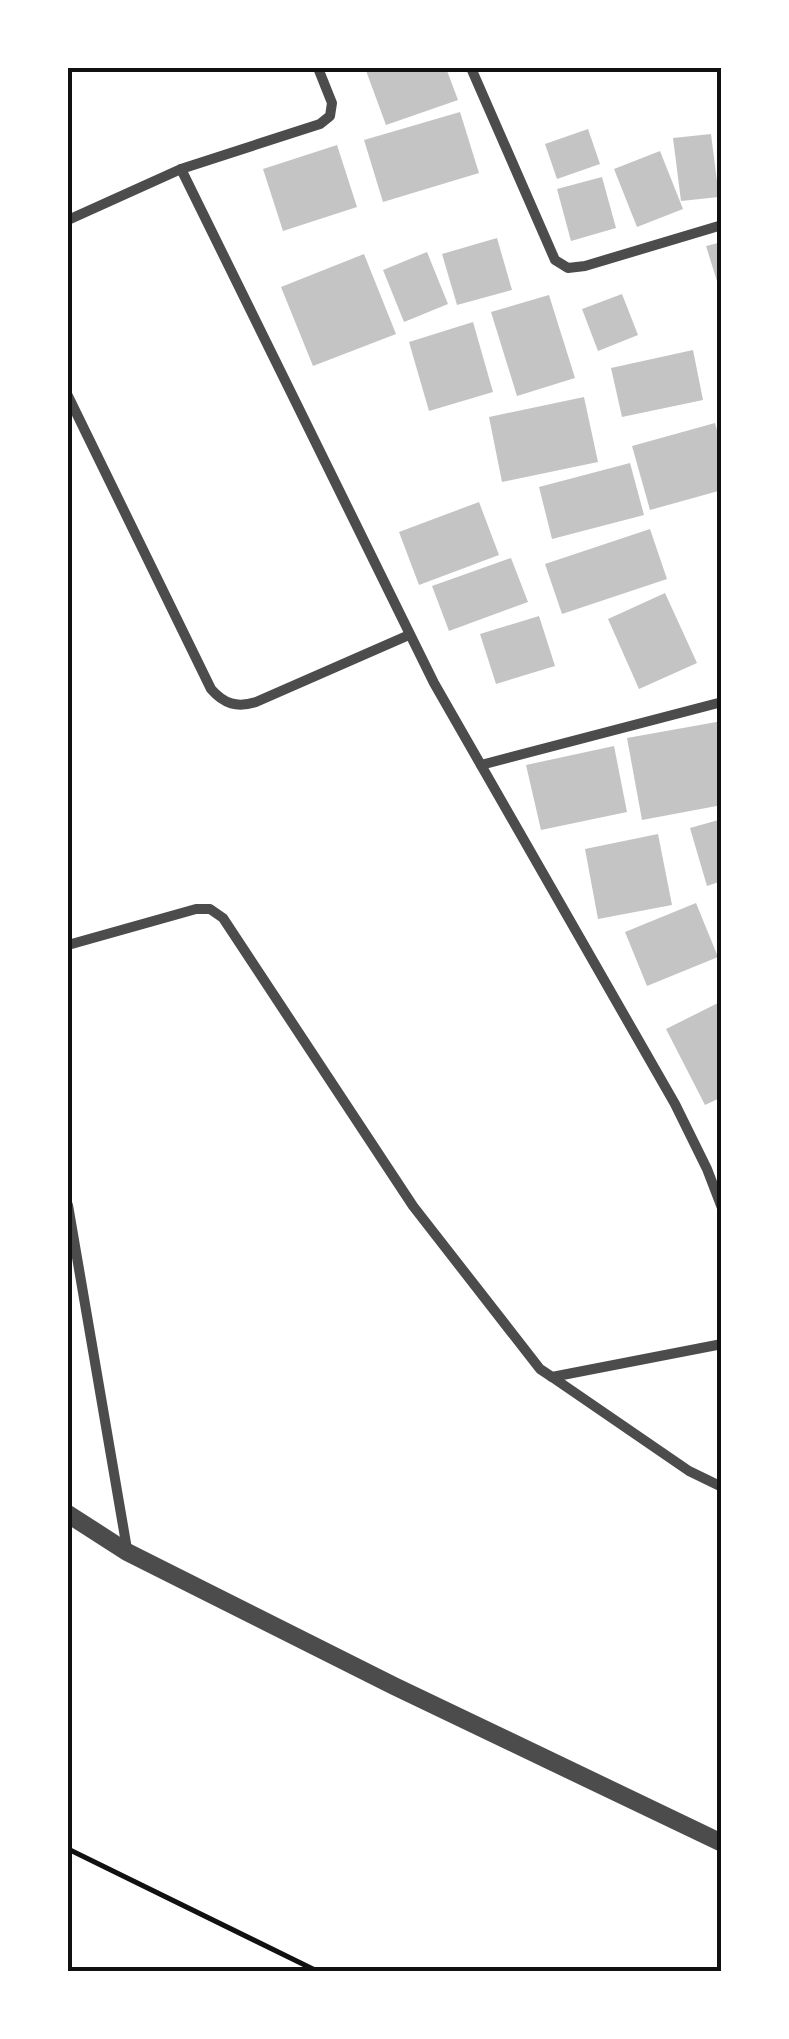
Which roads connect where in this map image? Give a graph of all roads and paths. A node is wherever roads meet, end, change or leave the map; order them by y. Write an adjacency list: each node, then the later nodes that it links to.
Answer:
1 (318, 68): 3 (street)
2 (470, 68): 5 (street)
3 (181, 168): 4 (street); 7 (street)
4 (68, 220)
5 (722, 225)
6 (68, 396): 7 (street)
7 (410, 634): 9 (street)
8 (722, 702): 9 (street)
9 (481, 766): 12 (street)
10 (68, 945): 14 (street)
11 (68, 1206): 17 (street)
12 (722, 1208)
13 (722, 1344): 14 (street)
14 (552, 1377): 15 (street)
15 (722, 1488)
16 (68, 1514): 17 (street)
17 (127, 1552): 18 (street)
18 (722, 1844)
19 (68, 1849): 20 (path)
20 (319, 1972)

